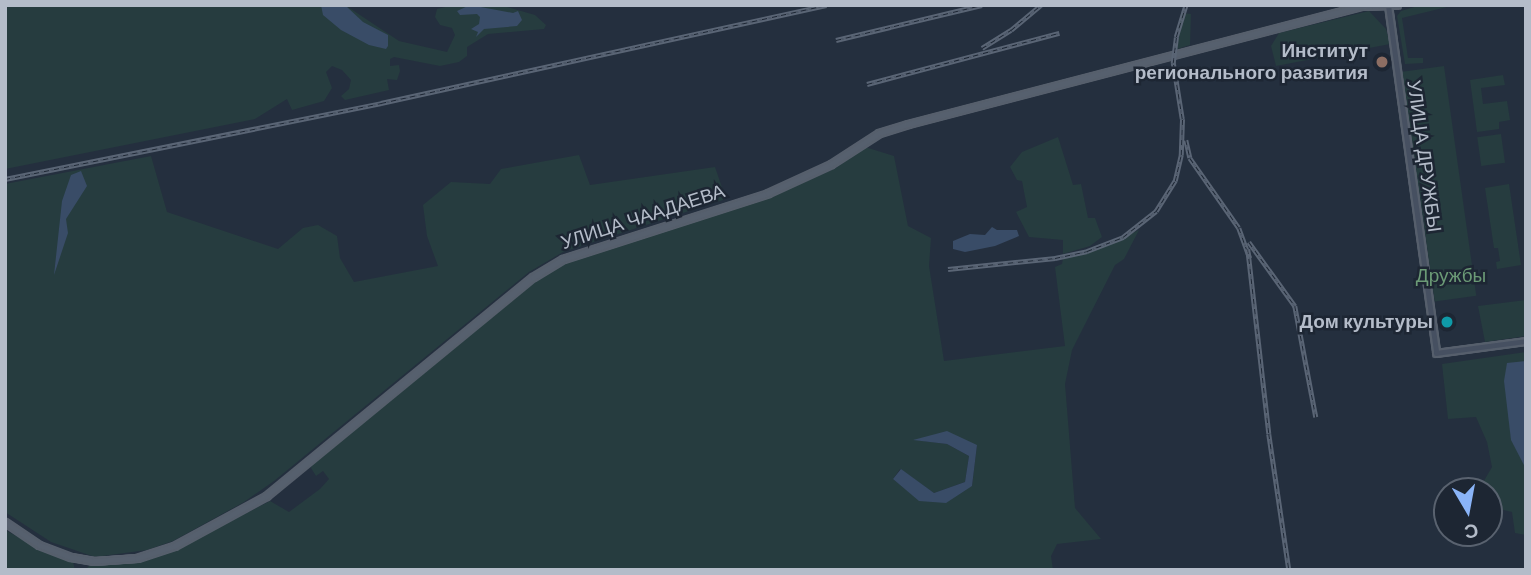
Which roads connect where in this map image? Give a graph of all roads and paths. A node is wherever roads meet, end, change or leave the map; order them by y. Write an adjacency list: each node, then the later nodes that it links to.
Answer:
1 (1364, 5): 3 (main road, УЛИЦА ЧААДАЕВА); 5 (main road, УЛИЦА ЧААДАЕВА)
2 (1398, 5): 3 (main road, УЛИЦА ЧААДАЕВА)
3 (1388, 6): 4 (main road, УЛИЦА ДРУЖБЫ)
4 (1526, 341)
5 (5, 522)

